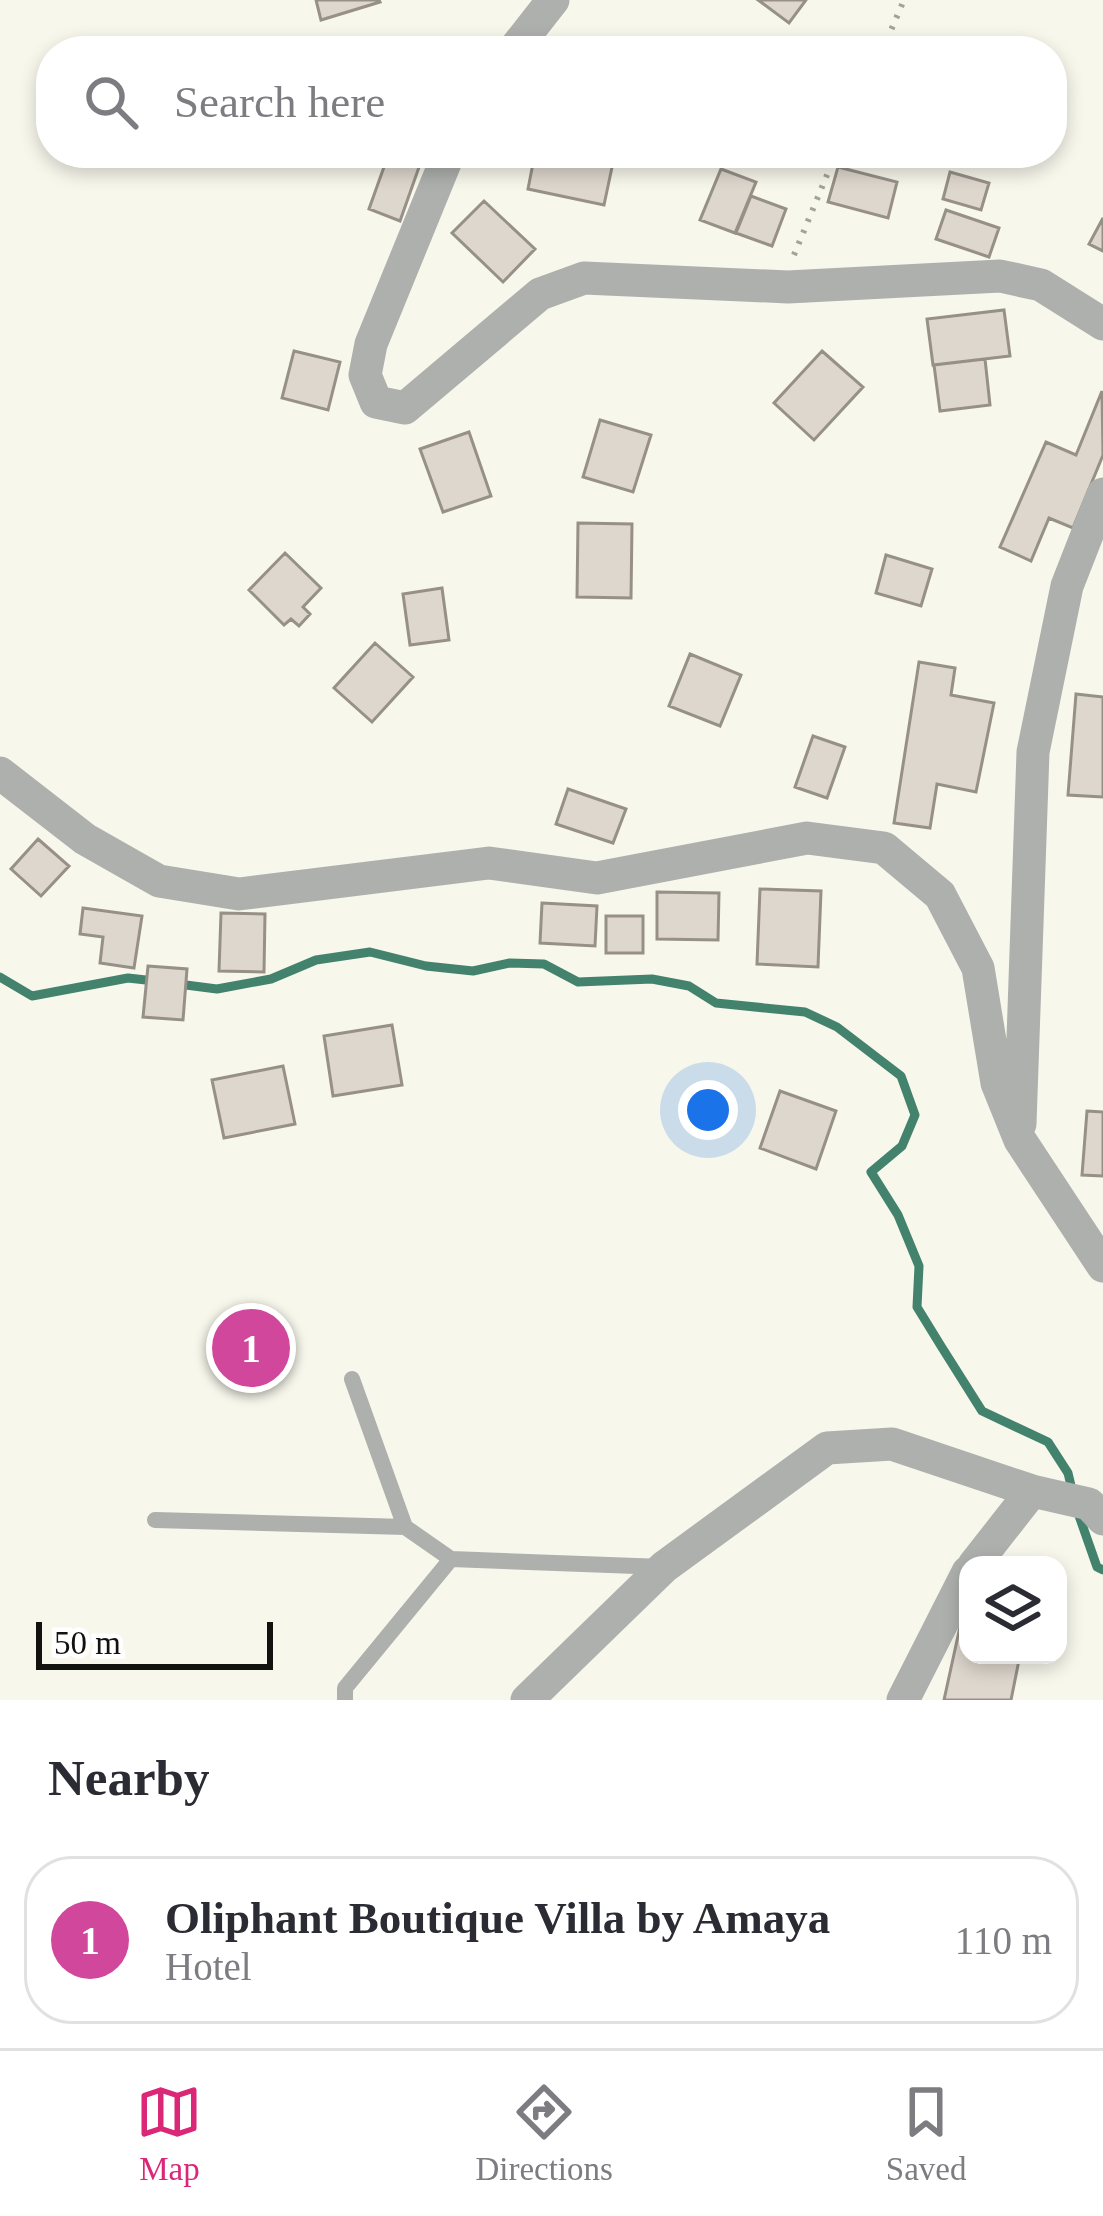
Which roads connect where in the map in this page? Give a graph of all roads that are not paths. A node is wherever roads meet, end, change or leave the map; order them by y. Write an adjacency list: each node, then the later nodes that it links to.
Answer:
1 (553, 0): 2 (street)
2 (525, 36)
3 (443, 168): 4 (street)
4 (1103, 324)
5 (1103, 494): 7 (street)
6 (0, 773): 7 (street)
7 (1020, 1141): 8 (street)
8 (1103, 1266)
9 (352, 1379): 13 (lane)
10 (1032, 1491): 11 (street); 14 (street); 16 (street)
11 (1103, 1519)
12 (155, 1520): 13 (lane)
13 (405, 1527): 15 (lane)
14 (981, 1556)
15 (451, 1559): 16 (lane); 18 (lane)
16 (664, 1568): 19 (street)
17 (959, 1584): 20 (street)
18 (345, 1700)
19 (527, 1700)
20 (903, 1700)

